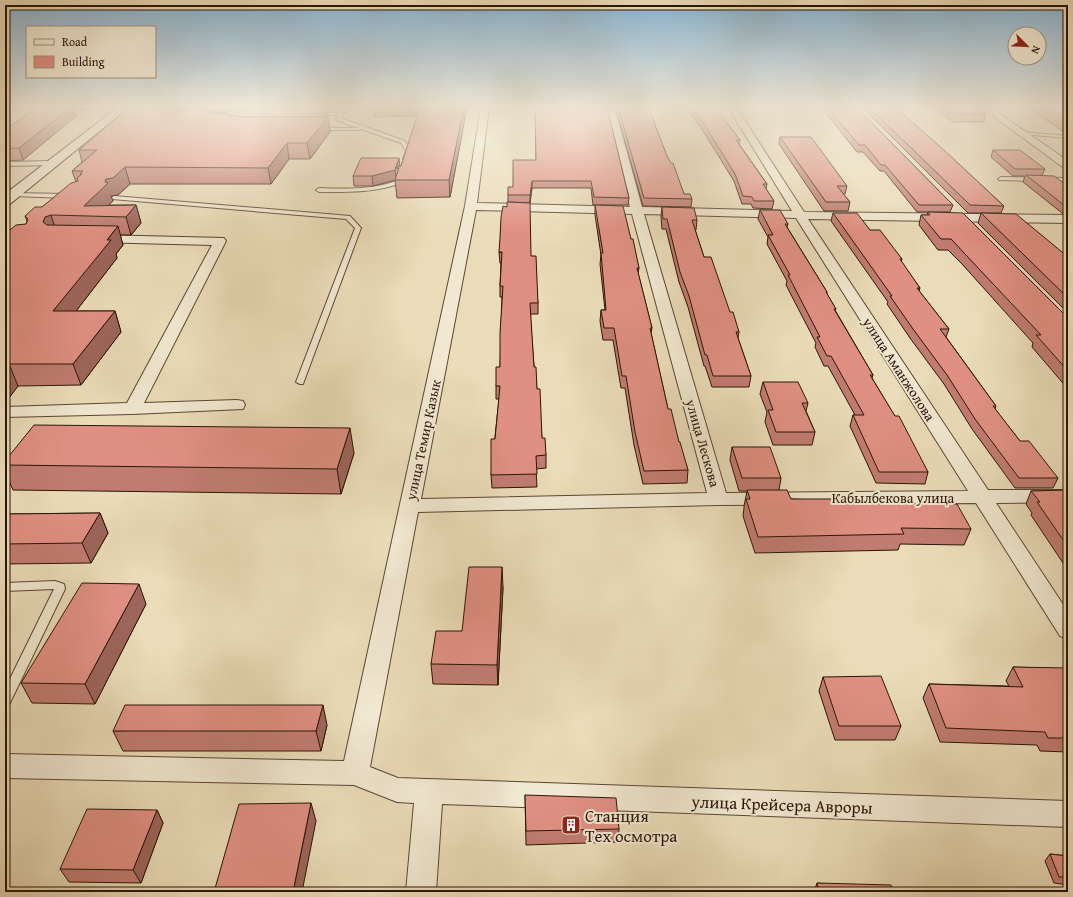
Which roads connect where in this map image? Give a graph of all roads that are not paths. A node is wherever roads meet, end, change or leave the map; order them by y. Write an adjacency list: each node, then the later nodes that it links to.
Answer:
1 (71, 149): 7 (main road)
2 (407, 149): 9 (lane)
3 (479, 149): 18 (street, улица Темир Казык)
4 (621, 149): 20 (street, улица Лескова)
5 (758, 149): 21 (street, улица Аманжолова)
6 (1044, 149): 10 (street)
7 (52, 163): 8 (lane); 17 (main road)
8 (5, 164)
9 (405, 164)
10 (1068, 166)
11 (403, 170): 14 (lane)
12 (1001, 179): 13 (lane)
13 (1068, 180)
14 (319, 190)
15 (73, 196): 17 (lane)
16 (114, 198): 26 (lane)
17 (7, 199)
18 (471, 206): 20 (street); 33 (street, улица Темир Казык)
19 (951, 206): 22 (street)
20 (637, 210): 21 (street); 32 (street, улица Лескова)
21 (800, 215): 22 (street); 31 (street, улица Аманжолова)
22 (962, 217): 23 (street); 24 (street)
23 (1068, 219)
24 (973, 228)
25 (88, 239): 28 (street)
26 (300, 382)
27 (237, 405): 28 (street)
28 (132, 408): 29 (street)
29 (5, 412)
30 (1068, 496): 31 (street, Кабылбекова улица)
31 (982, 497): 32 (street, Кабылбекова улица); 35 (street, улица Аманжолова)
32 (718, 499): 33 (street, улица Лескова)
33 (410, 506): 38 (street, улица Темир Казык)
34 (5, 587): 36 (lane)
35 (1068, 630)
36 (5, 701)
37 (7, 770): 38 (street)
38 (355, 773): 39 (street, улица Крейсера Авроры)
39 (430, 791): 40 (street, улица Крейсера Авроры); 41 (street)
40 (1068, 814)
41 (422, 892)

